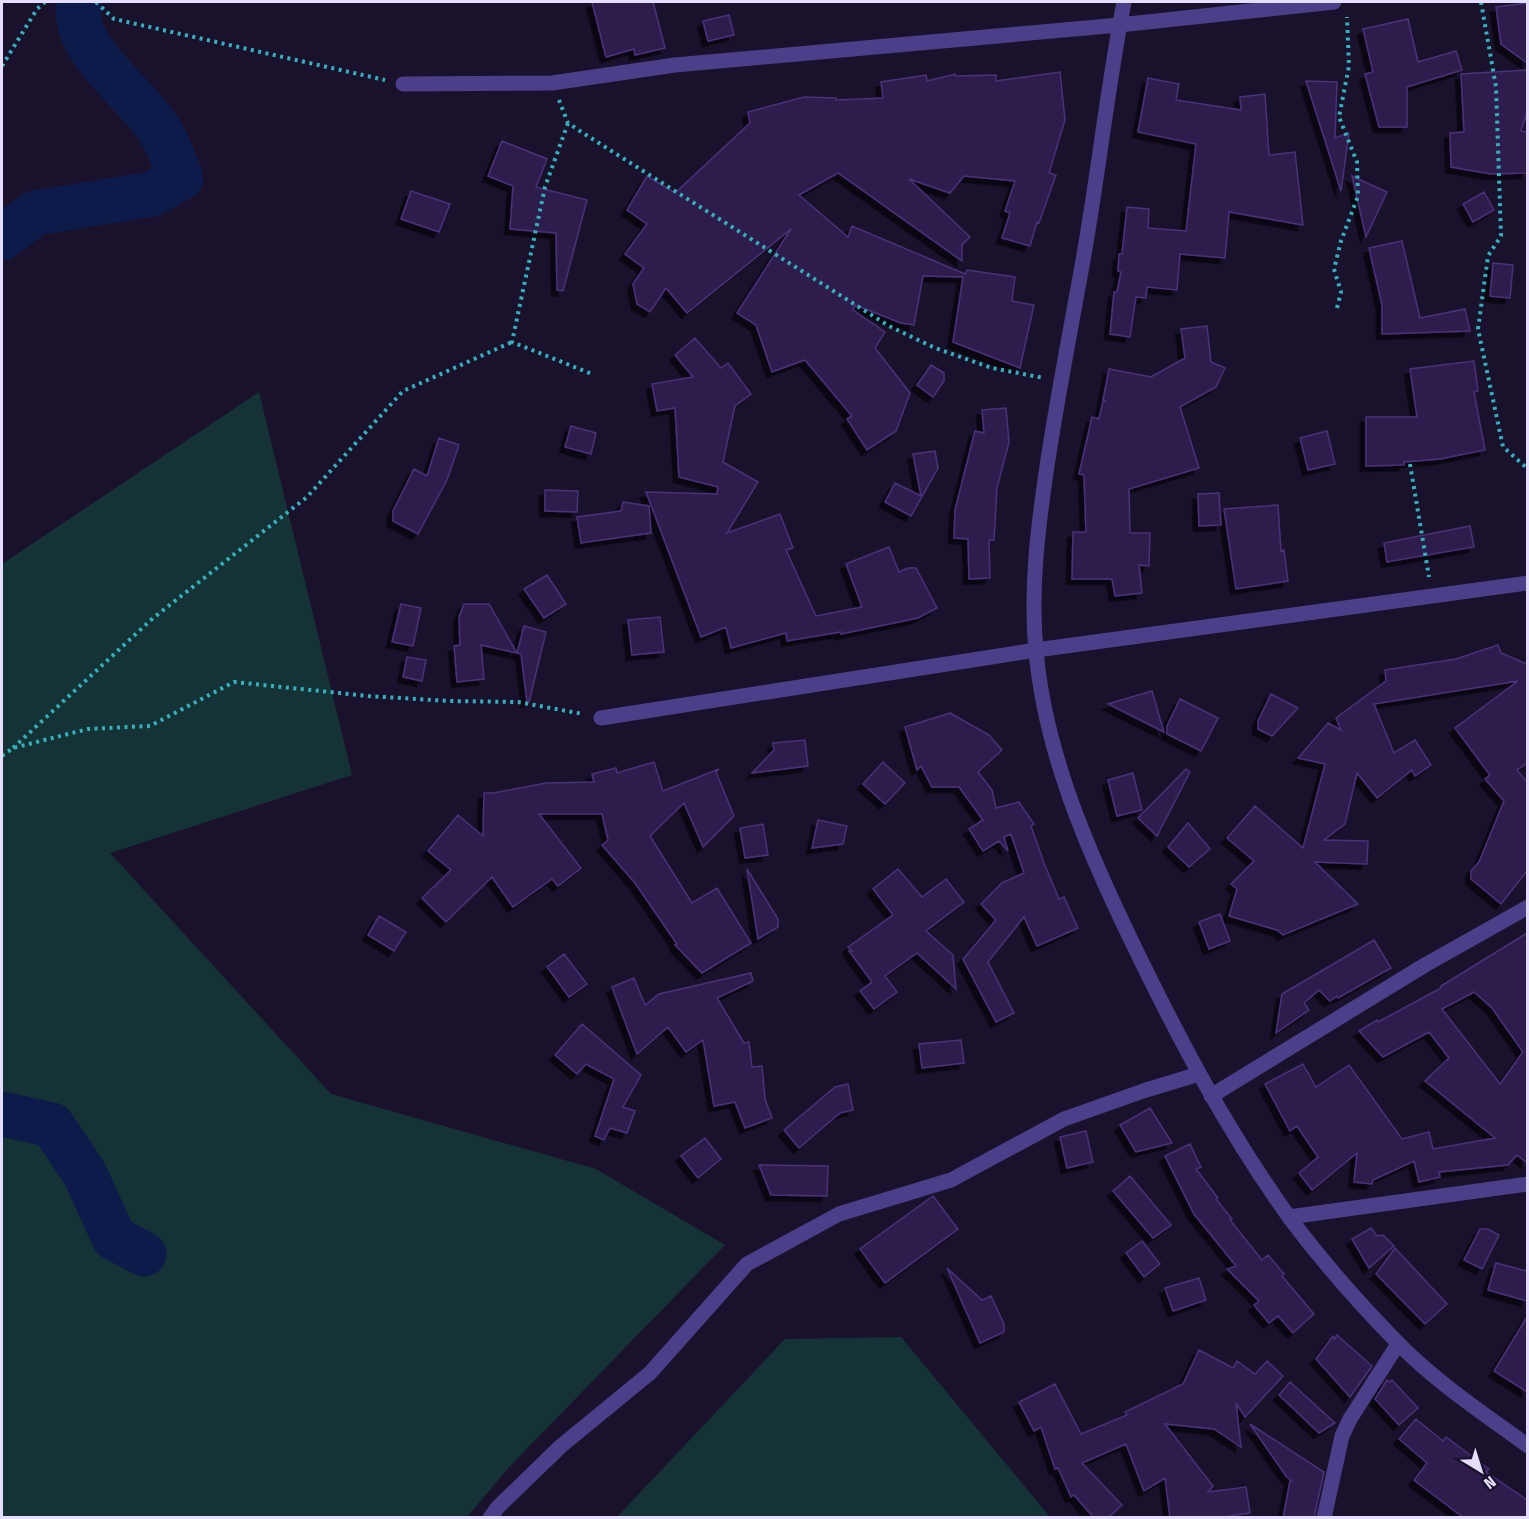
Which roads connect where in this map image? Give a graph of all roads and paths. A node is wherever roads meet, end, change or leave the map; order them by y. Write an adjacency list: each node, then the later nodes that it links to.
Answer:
1 (45, 2): 8 (path)
2 (96, 2): 10 (path)
3 (1124, 2): 7 (street)
4 (1334, 2): 7 (street)
5 (1481, 2): 17 (path)
6 (1346, 12): 12 (path)
7 (1119, 25): 9 (street); 15 (street)
8 (2, 66)
9 (552, 83): 10 (street); 11 (path)
10 (403, 84)
11 (568, 123): 13 (path); 15 (path)
12 (1337, 308)
13 (512, 342): 14 (path); 22 (path)
14 (592, 374)
15 (1060, 381): 20 (street)
16 (1410, 464): 19 (path)
17 (1527, 469)
18 (1527, 583): 19 (street)
19 (1432, 596): 20 (street)
20 (1036, 650): 21 (street); 25 (street)
21 (601, 718): 22 (path)
22 (13, 748): 23 (path)
23 (2, 756)
24 (1527, 907): 26 (street)
25 (1199, 1074): 26 (street); 31 (street)
26 (1211, 1096): 28 (street)
27 (1527, 1184): 28 (street)
28 (1289, 1217): 29 (street)
29 (1398, 1344): 30 (street); 32 (street)
30 (1527, 1446)
31 (490, 1518)
32 (1324, 1518)

